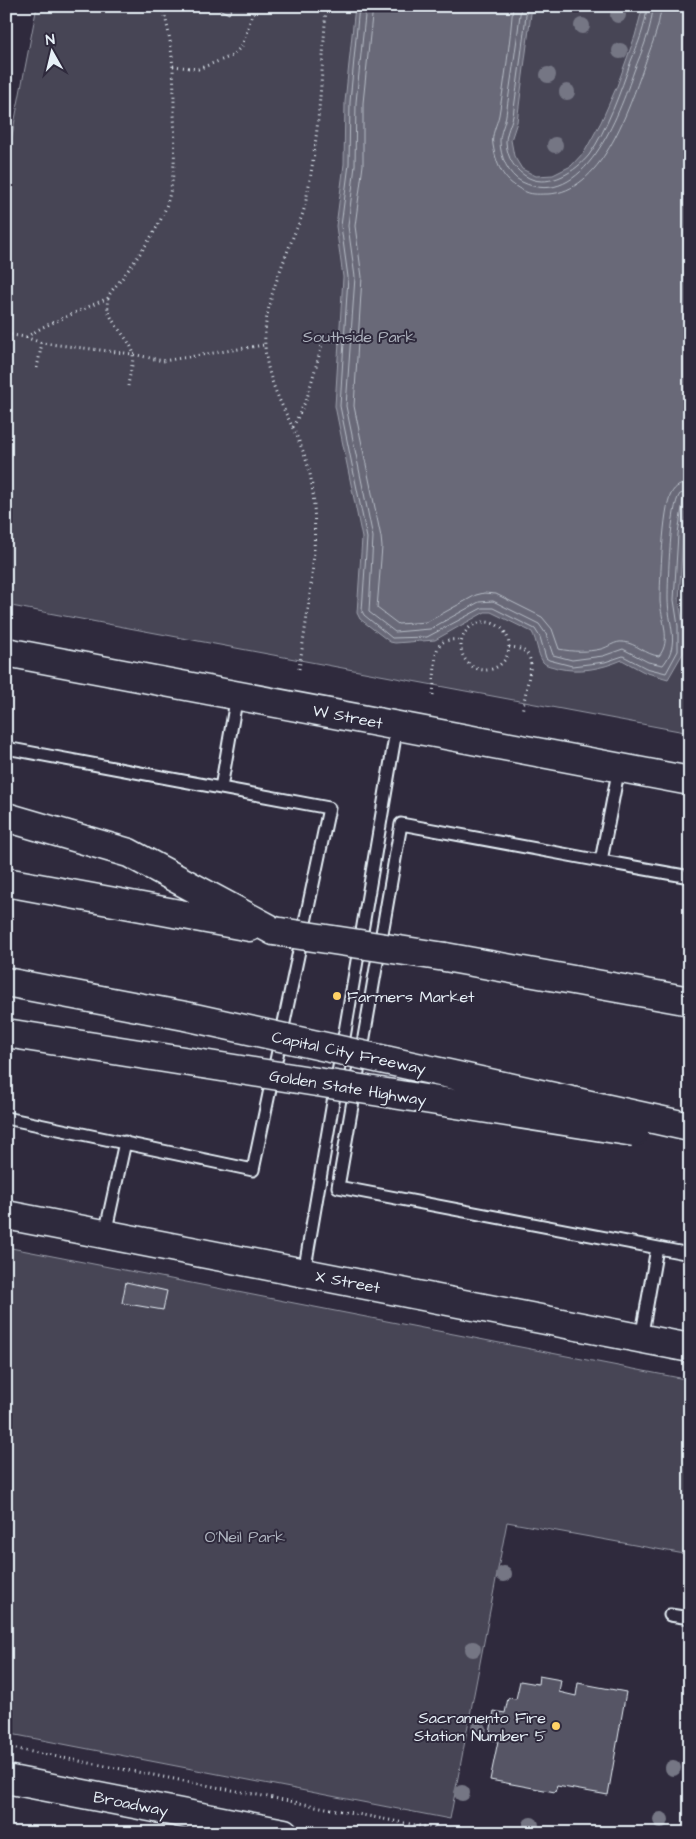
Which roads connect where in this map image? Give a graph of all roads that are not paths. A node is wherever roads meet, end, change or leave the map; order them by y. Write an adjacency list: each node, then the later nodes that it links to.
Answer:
1 (6, 652): 2 (main road, W Street)
2 (237, 695): 3 (main road, W Street); 7 (lane)
3 (397, 725): 5 (main road, W Street); 24 (lane)
4 (6, 748): 7 (lane)
5 (619, 767): 6 (main road, W Street); 9 (lane)
6 (690, 781)
7 (221, 788): 19 (lane)
8 (6, 817): 12 (main road)
9 (601, 861): 10 (lane); 22 (lane)
10 (690, 877)
11 (6, 882): 12 (main road)
12 (274, 931): 14 (main road, bridge)
13 (6, 982): 17 (main road, Capital City Freeway, bridge)
14 (690, 1002)
15 (6, 1033): 18 (main road, Golden State Highway, bridge)
16 (6, 1118): 19 (lane)
17 (690, 1127)
18 (690, 1141)
19 (125, 1142): 21 (lane)
20 (6, 1214): 21 (main road, X Street)
21 (105, 1234): 24 (main road, X Street)
22 (657, 1248): 23 (lane); 25 (lane)
23 (690, 1254)
24 (304, 1273): 25 (main road, X Street)
25 (641, 1339): 26 (main road, X Street)
26 (690, 1348)
27 (670, 1615): 28 (lane)
28 (690, 1618)
29 (6, 1779): 30 (main road, Broadway)
30 (284, 1833)

